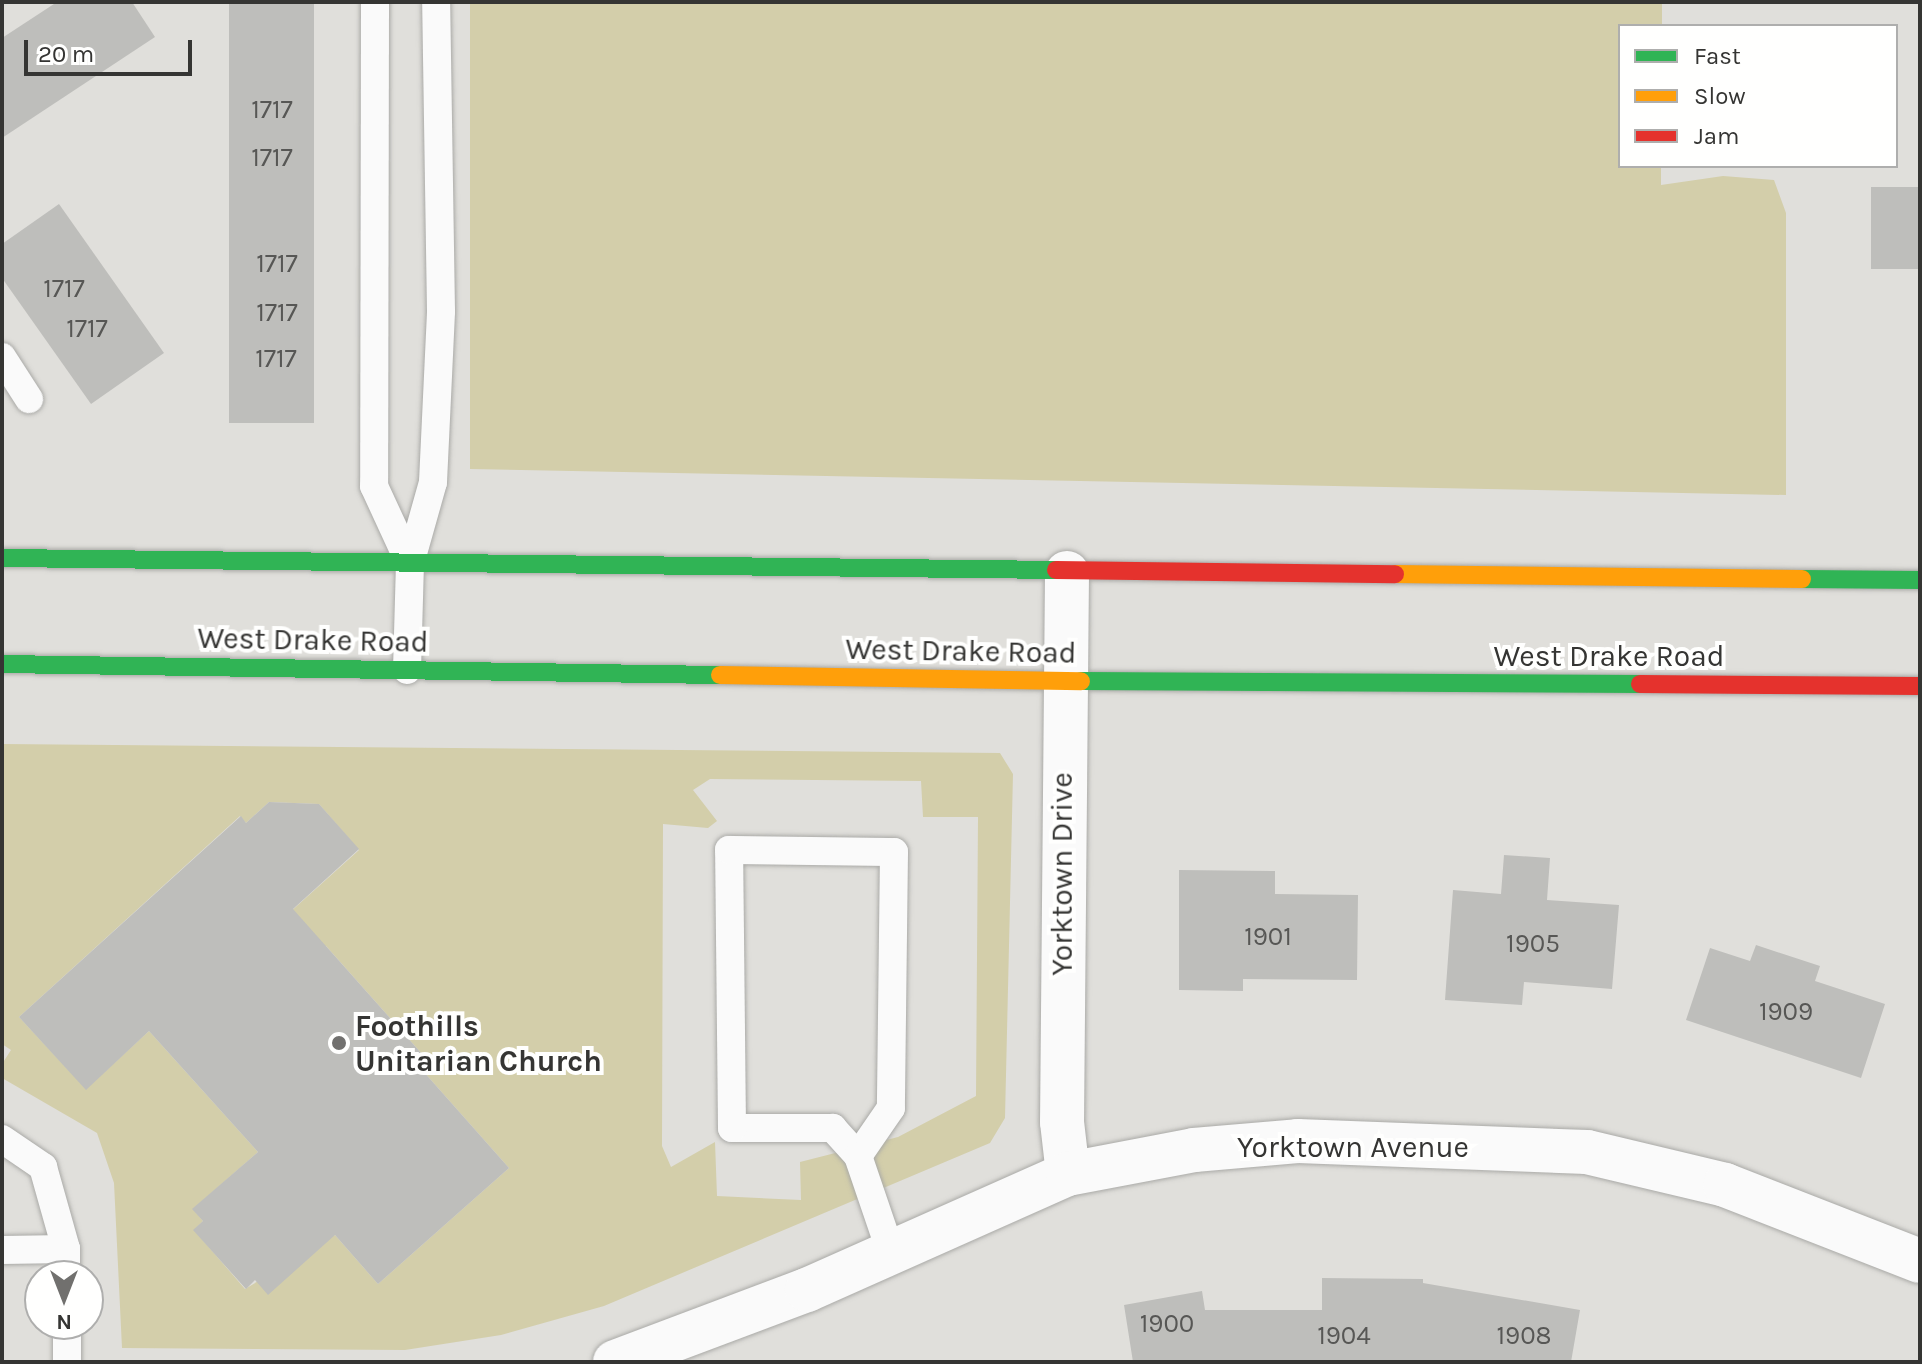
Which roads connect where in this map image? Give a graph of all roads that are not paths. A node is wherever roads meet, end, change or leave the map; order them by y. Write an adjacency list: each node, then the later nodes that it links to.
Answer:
1 (375, 2): 6 (lane)
2 (436, 2): 6 (lane)
3 (2, 357): 4 (lane)
4 (29, 399)
5 (2, 558): 6 (main road)
6 (410, 564): 7 (main road); 10 (lane)
7 (1067, 573): 8 (main road); 11 (street, Yorktown Drive)
8 (1920, 580)
9 (2, 664): 10 (main road, West Drake Road)
10 (407, 670): 11 (main road, West Drake Road)
11 (1065, 681): 12 (main road, West Drake Road); 15 (street, Yorktown Drive)
12 (1920, 686)
13 (2, 1139): 19 (lane)
14 (858, 1156): 14 (lane); 17 (lane)
15 (1068, 1174): 17 (street, Yorktown Avenue); 20 (street, Yorktown Avenue)
16 (2, 1250): 18 (lane)
17 (891, 1253): 23 (street, Yorktown Avenue)
18 (51, 1260)
19 (65, 1260)
20 (1920, 1261)
21 (67, 1340): 22 (lane)
22 (67, 1362)
23 (615, 1362)

